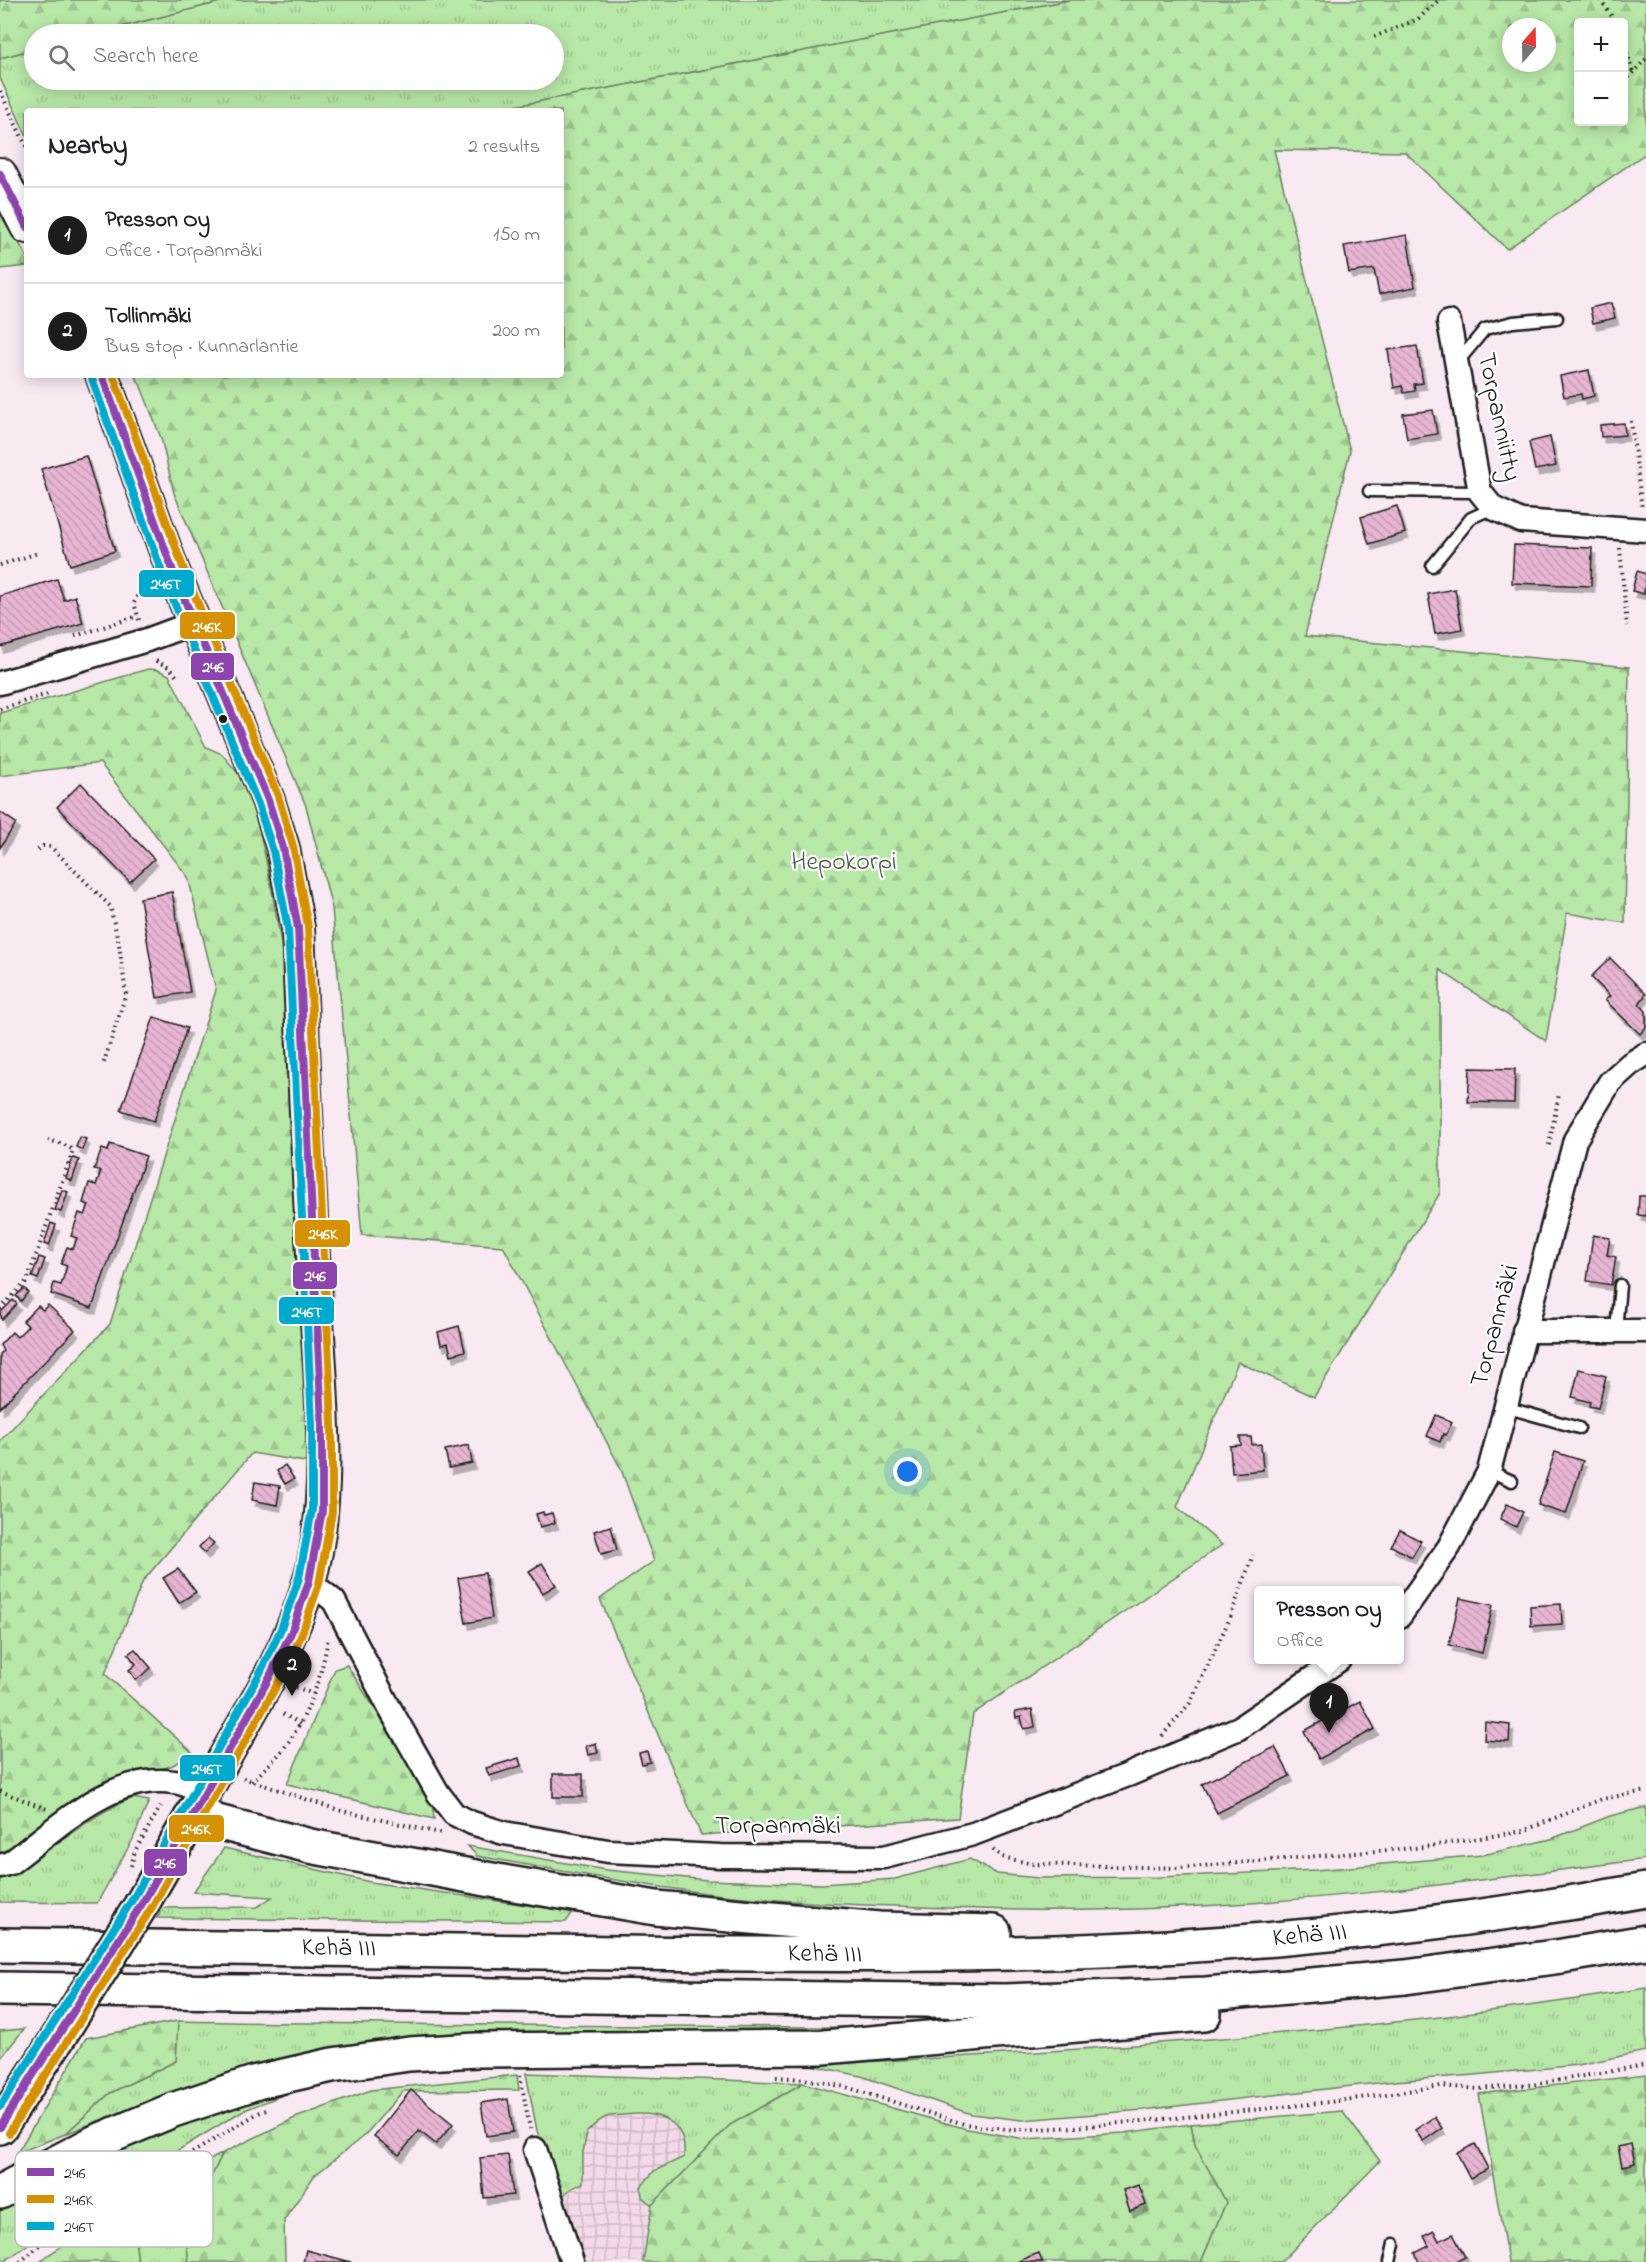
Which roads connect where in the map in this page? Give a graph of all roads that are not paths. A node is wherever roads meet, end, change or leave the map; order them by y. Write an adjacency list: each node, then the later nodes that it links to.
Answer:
1 (0, 174): 2 (main road)
2 (24, 221)
3 (1557, 318): 5 (lane)
4 (1449, 322): 5 (street, Torpanniitty)
5 (1457, 363): 8 (street, Torpanniitty)
6 (103, 378): 11 (main road)
7 (1369, 491): 8 (lane)
8 (1487, 500): 9 (street, Torpanniitty); 10 (lane)
9 (1645, 530)
10 (1432, 566)
11 (193, 622): 12 (street); 22 (main road)
12 (0, 683)
13 (1646, 1054): 15 (street, Torpanmäki)
14 (1620, 1285): 16 (lane)
15 (1524, 1331): 16 (street); 18 (street, Torpanmäki)
16 (1616, 1332): 17 (street)
17 (1646, 1332)
18 (1504, 1407): 19 (lane); 20 (street, Torpanmäki)
19 (1579, 1428)
20 (1489, 1471): 21 (lane); 23 (street, Torpanmäki)
21 (1512, 1481)
22 (309, 1581): 24 (street, Torpanmäki); 25 (main road)
23 (1404, 1610)
24 (1332, 1664)
25 (200, 1802): 26 (street); 30 (main road); 35 (main road, bridge)
26 (0, 1866)
27 (1646, 1890): 30 (main road, Kehä III)
28 (1646, 1942): 31 (main road, Kehä III)
29 (0, 1945): 30 (main road, Kehä III)
30 (1172, 1946)
31 (1405, 1977): 33 (main road, Kehä III); 38 (main road)
32 (0, 1989): 33 (main road, Kehä III)
33 (142, 1991): 34 (main road)
34 (0, 2006)
35 (9, 2108): 36 (main road)
36 (0, 2127)
37 (535, 2149): 42 (street)
38 (79, 2151)
39 (15, 2184): 40 (main road)
40 (0, 2192)
41 (1394, 2244): 43 (lane)
42 (572, 2262)
43 (1390, 2262)

